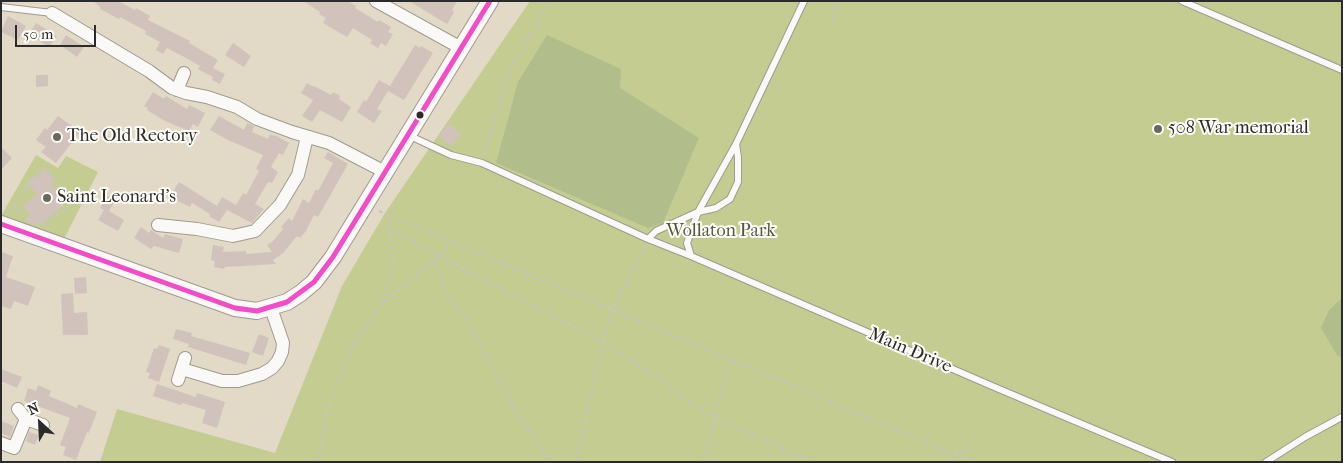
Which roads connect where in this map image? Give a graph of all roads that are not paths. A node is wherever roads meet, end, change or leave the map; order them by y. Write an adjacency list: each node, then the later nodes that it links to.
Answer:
1 (376, 1): 7 (street)
2 (490, 1): 7 (street)
3 (1182, 1): 8 (lane)
4 (803, 3): 13 (lane)
5 (1, 7): 6 (lane)
6 (52, 13): 10 (street)
7 (461, 48): 11 (street)
8 (1342, 70)
9 (184, 73): 10 (street)
10 (178, 90): 12 (street)
11 (408, 135): 14 (street); 18 (lane, Main Drive)
12 (307, 137): 14 (street); 17 (street)
13 (736, 144): 15 (lane); 15 (lane)
14 (385, 172): 20 (street)
15 (698, 212): 18 (lane); 19 (lane)
16 (1, 224): 20 (street)
17 (158, 225)
18 (648, 239): 19 (lane, Main Drive)
19 (691, 256): 25 (lane, Main Drive)
20 (271, 308): 21 (street)
21 (182, 369)
22 (1342, 417): 26 (lane)
23 (43, 425): 24 (street)
24 (2, 446)
25 (1172, 462)
26 (1266, 462)

